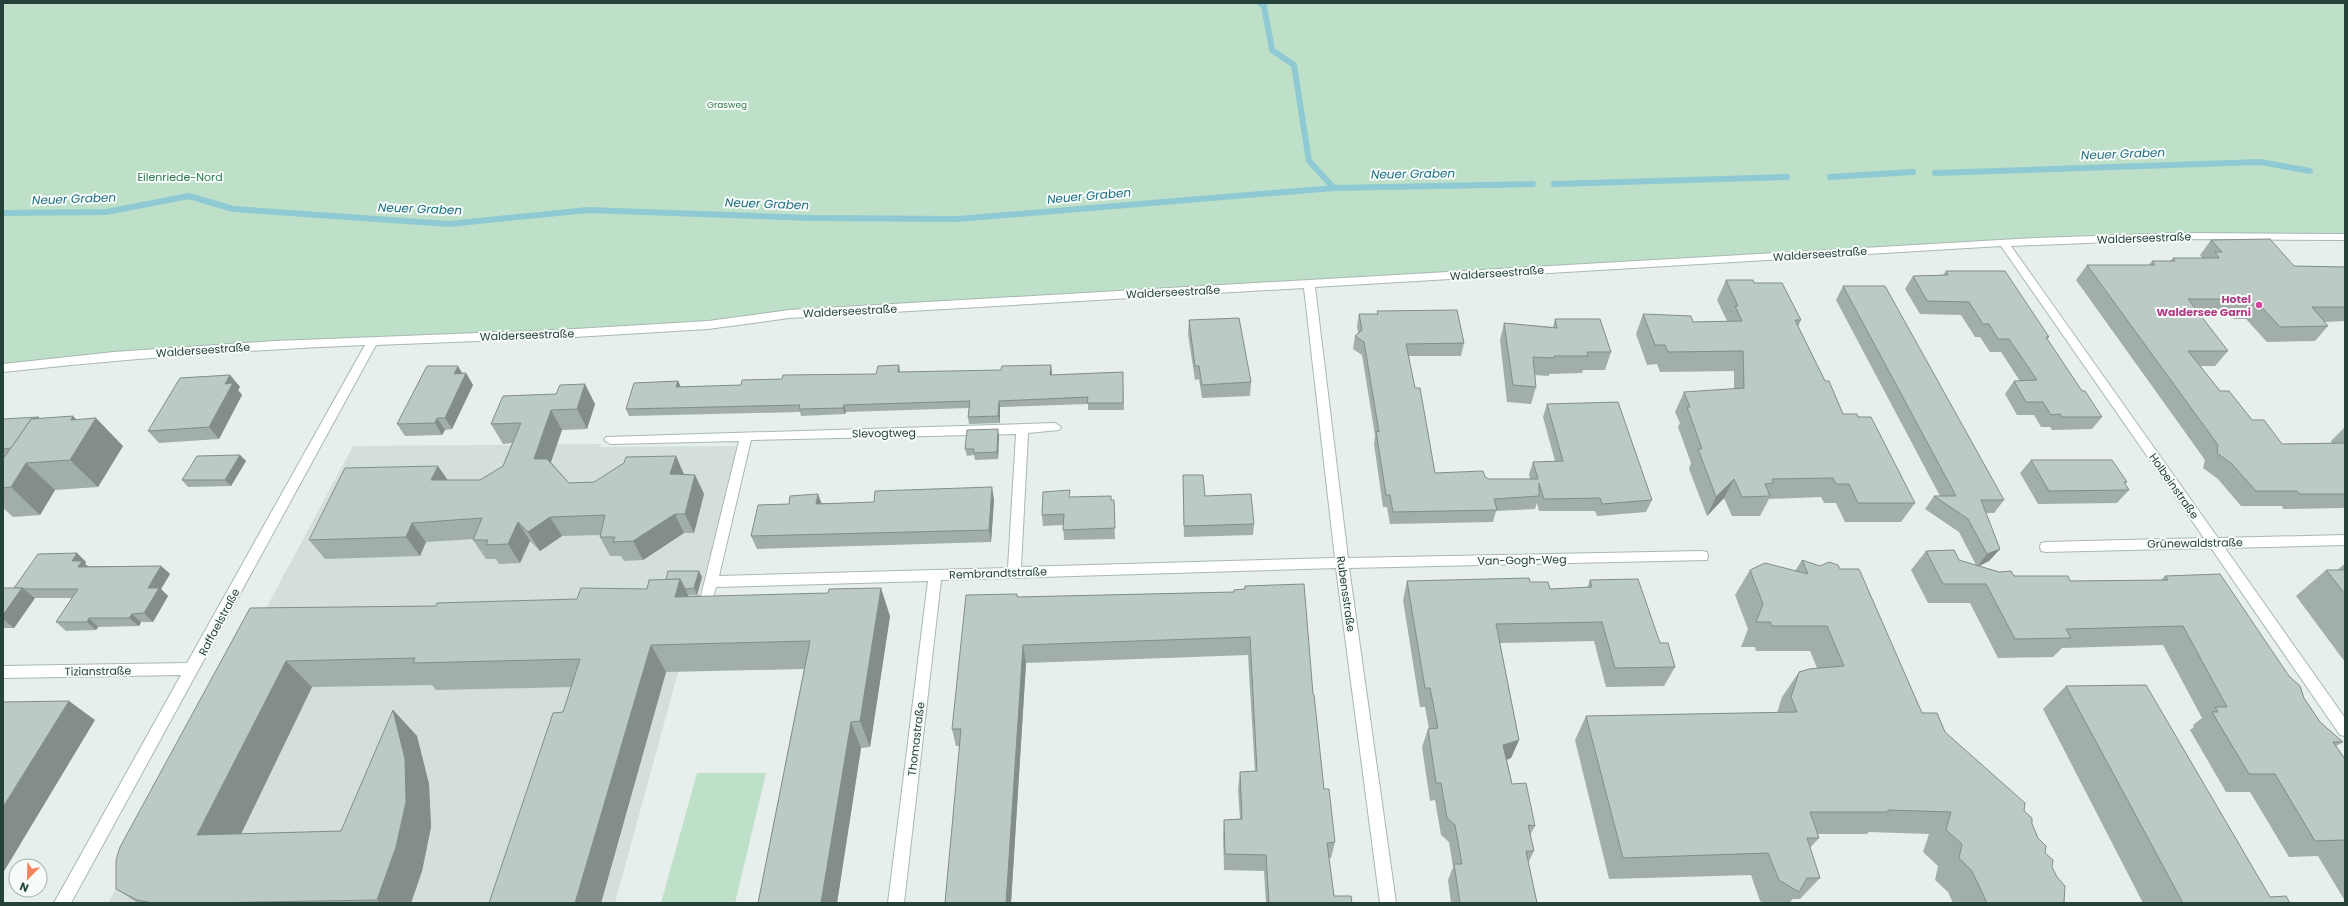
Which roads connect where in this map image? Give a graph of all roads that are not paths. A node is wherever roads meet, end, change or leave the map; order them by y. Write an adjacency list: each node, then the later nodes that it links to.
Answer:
1 (2345, 237): 2 (street, Walderseestraße)
2 (2004, 243): 3 (street, Walderseestraße); 11 (street, Holbeinstraße)
3 (1309, 285): 4 (street, Walderseestraße); 14 (street, Rubensstraße)
4 (374, 341): 5 (street, Walderseestraße); 19 (street, Raffaelstraße)
5 (3, 368)
6 (1054, 427): 7 (street, Slevogtweg)
7 (1022, 429): 8 (street, Slevogtweg); 15 (street)
8 (746, 436): 9 (street, Slevogtweg); 17 (street)
9 (610, 440)
10 (2345, 540): 11 (street, Grünewaldstraße)
11 (2214, 543): 12 (street, Grünewaldstraße); 21 (street, Holbeinstraße)
12 (2046, 547)
13 (1702, 556): 14 (street, Van-Gogh-Weg)
14 (1342, 563): 15 (street, Rembrandtstraße); 24 (street, Rubensstraße)
15 (1014, 573): 16 (street, Rembrandtstraße)
16 (936, 575): 17 (street, Rembrandtstraße); 23 (street, Thomastraße)
17 (711, 582): 18 (street)
18 (684, 602)
19 (193, 670): 20 (street, Tizianstraße); 22 (street, Raffaelstraße)
20 (3, 672)
21 (2345, 730)
22 (62, 903)
23 (896, 903)
24 (1388, 903)

